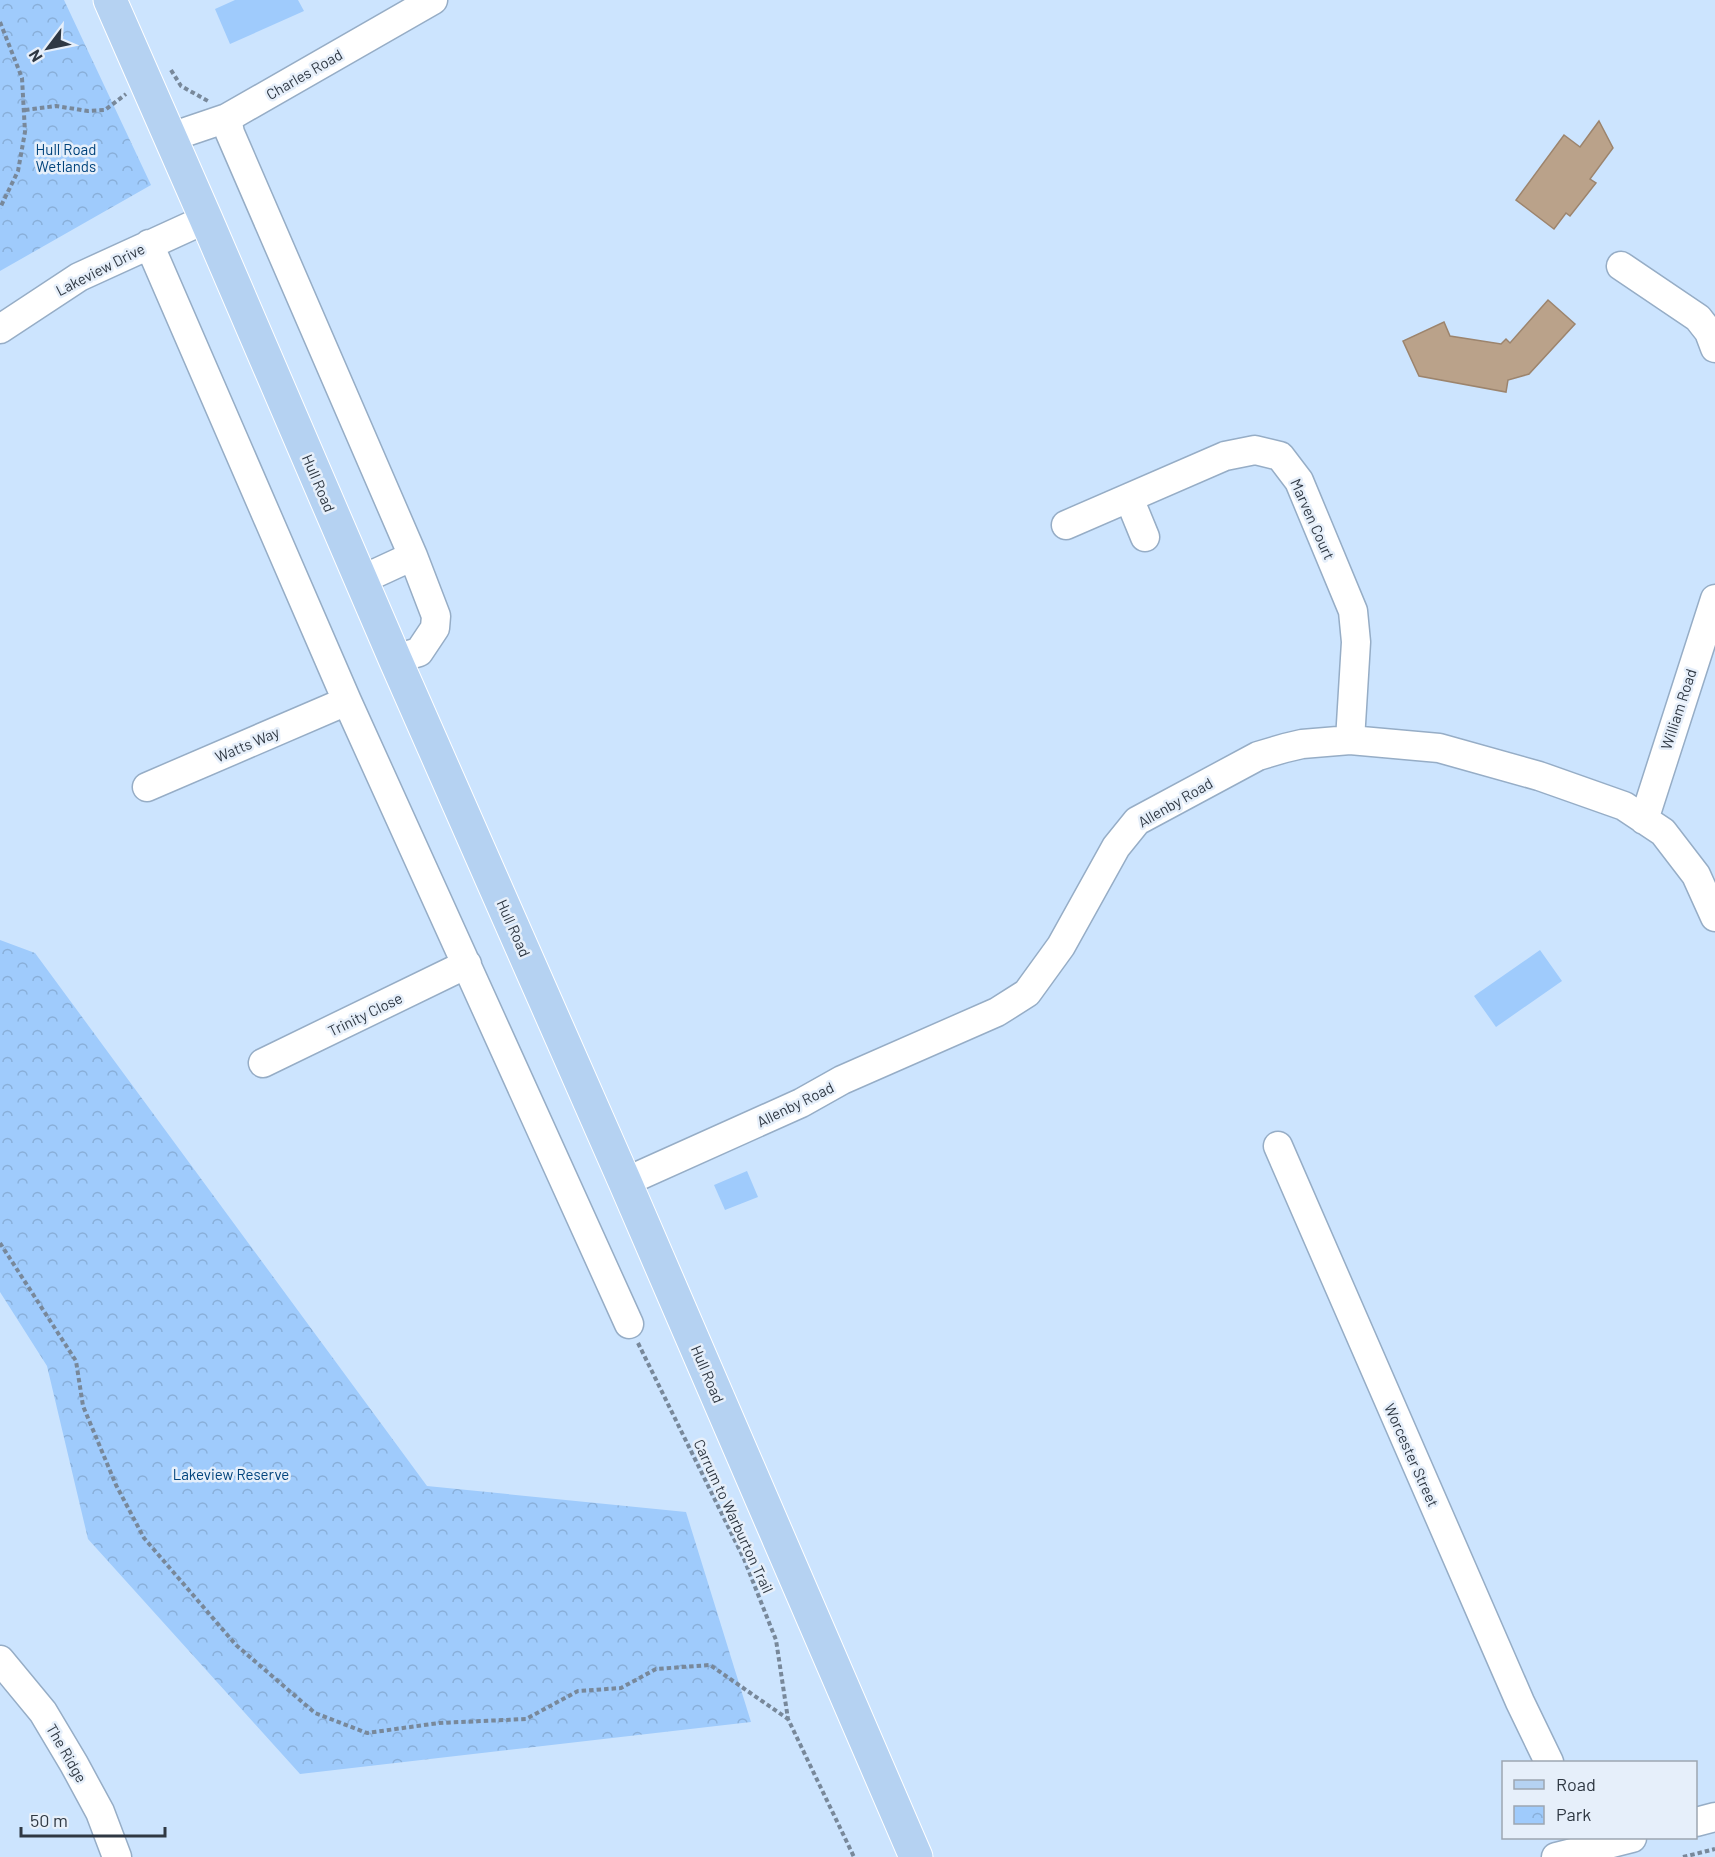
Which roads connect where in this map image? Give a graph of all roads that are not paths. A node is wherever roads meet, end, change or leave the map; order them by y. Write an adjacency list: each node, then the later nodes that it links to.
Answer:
1 (110, 0): 4 (main road, Hull Road)
2 (433, 0): 3 (street, Charles Road)
3 (227, 118): 4 (street, Charles Road); 13 (street)
4 (171, 137): 5 (main road, Hull Road)
5 (206, 219): 6 (street, Lakeview Drive); 14 (main road, Hull Road)
6 (149, 244): 8 (street, Lakeview Drive); 17 (street)
7 (1621, 266): 9 (street)
8 (0, 329)
9 (1715, 348)
10 (1129, 498): 11 (street, Marven Court); 12 (street); 18 (street, Marven Court)
11 (1066, 525)
12 (1145, 537)
13 (413, 556): 14 (street); 16 (street)
14 (361, 580): 16 (main road, Hull Road)
15 (1715, 599): 20 (street, William Road)
16 (395, 659): 25 (main road, Hull Road)
17 (347, 701): 19 (street, Watts Way); 22 (street)
18 (1350, 740): 20 (street, Allenby Road); 25 (street, Allenby Road)
19 (147, 787)
20 (1644, 820): 21 (street, Allenby Road)
21 (1715, 917)
22 (467, 964): 23 (street, Trinity Close); 26 (street)
23 (263, 1063)
24 (1278, 1146): 28 (street, Worcester Street)
25 (626, 1182): 34 (main road, Hull Road)
26 (629, 1324)
27 (0, 1660): 33 (street, The Ridge)
28 (1549, 1761)
29 (1715, 1817): 30 (street)
30 (1697, 1821)
31 (1623, 1839): 32 (street)
32 (1587, 1843): 35 (street)
33 (117, 1857)
34 (916, 1857)
35 (1556, 1857)

